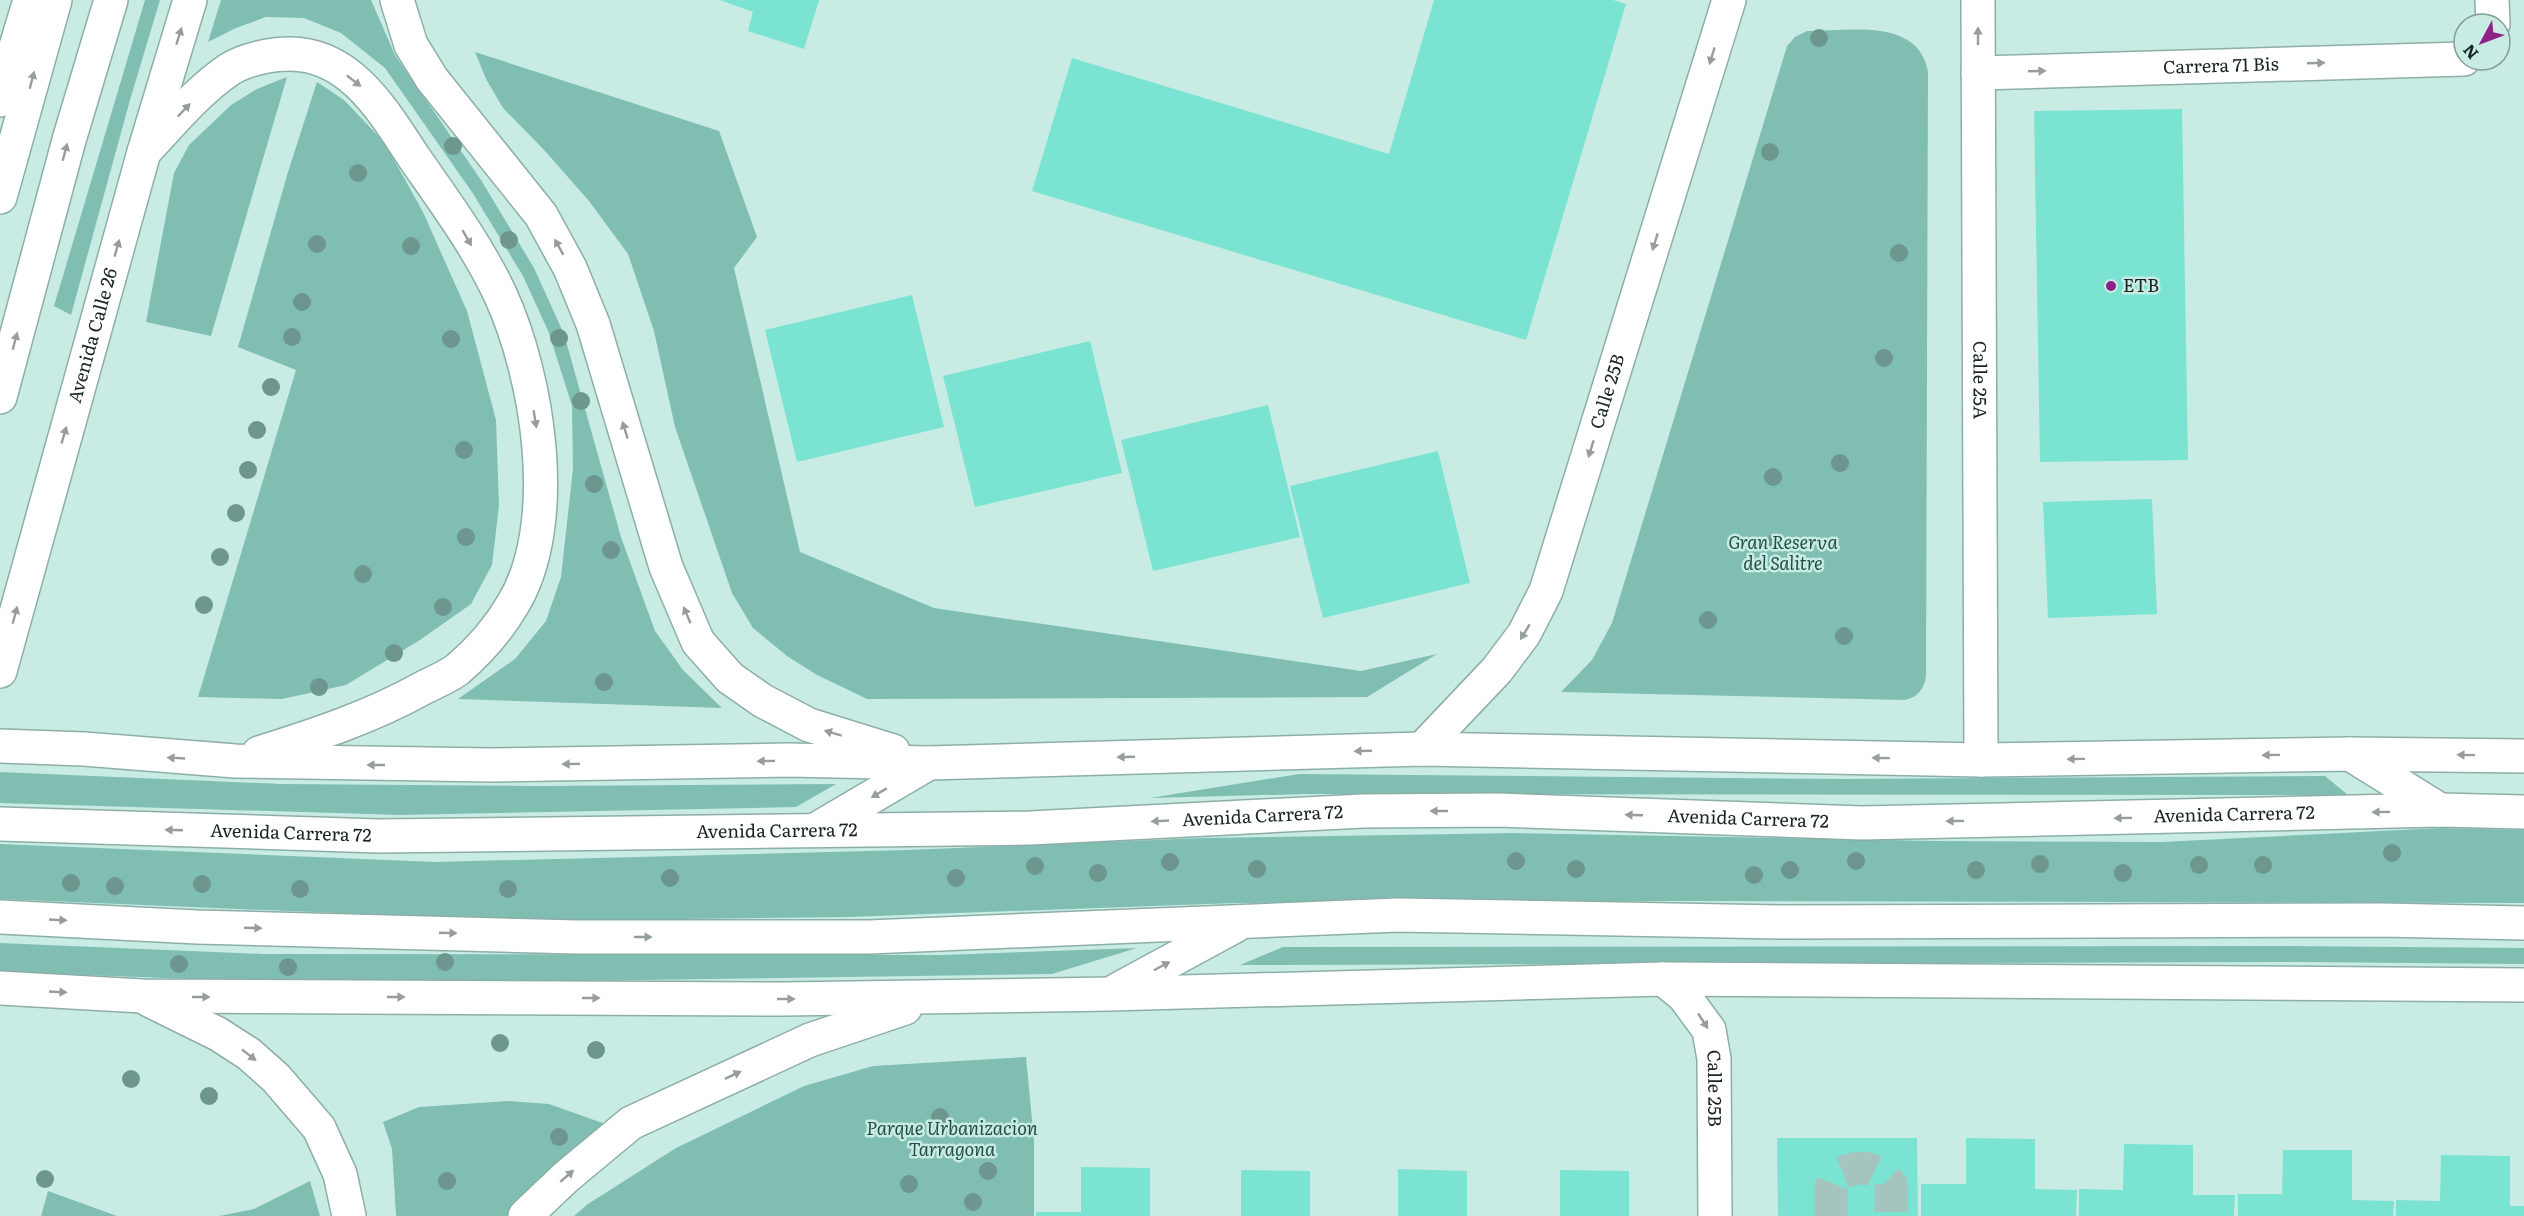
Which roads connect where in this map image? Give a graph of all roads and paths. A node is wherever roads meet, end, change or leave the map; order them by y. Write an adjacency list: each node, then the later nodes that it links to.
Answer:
1 (30, 0): 10 (main road)
2 (55, 0): 12 (main road, one-way to 2)
3 (111, 0): 13 (main road, one-way to 3)
4 (190, 0): 11 (main road, Avenida Calle 26, one-way to 4)
5 (397, 0): 21 (main road, one-way to 5)
6 (1729, 0): 16 (main road, Calle 25B, one-way to 16)
7 (1978, 0): 9 (main road, Calle 25A, one-way to 7)
8 (2452, 59): 9 (main road, Carrera 71 Bis, one-way to 8)
9 (1978, 73): 19 (main road, Calle 25A)
10 (0, 100)
11 (144, 152): 14 (main road, Avenida Calle 26, one-way to 11); 20 (main road, one-way to 20)
12 (0, 197)
13 (0, 397)
14 (0, 671)
15 (0, 746): 20 (main road, one-way to 15)
16 (1422, 749): 19 (main road, one-way to 16); 21 (main road, one-way to 21)
17 (2349, 754): 18 (main road, one-way to 17); 19 (main road, one-way to 19); 22 (main road)
18 (2524, 756)
19 (1981, 760)
20 (235, 761): 21 (main road, one-way to 20)
21 (929, 763): 25 (main road, one-way to 25)
22 (2440, 810): 23 (main road, Avenida Carrera 72); 25 (main road, Avenida Carrera 72, one-way to 25)
23 (2524, 812)
24 (0, 824): 25 (main road, Avenida Carrera 72, one-way to 24)
25 (816, 830)
26 (0, 917): 27 (main road, one-way to 27)
27 (1242, 922): 28 (main road); 32 (main road, one-way to 27)
28 (2524, 923)
29 (1663, 979): 30 (main road); 32 (main road); 37 (main road, Calle 25B, one-way to 37)
30 (2524, 985)
31 (0, 988): 33 (main road, one-way to 33)
32 (1110, 994): 34 (main road)
33 (142, 996): 34 (main road, one-way to 34); 35 (main road, one-way to 35)
34 (945, 997): 36 (main road, one-way to 34)
35 (349, 1216)
36 (525, 1216)
37 (1715, 1216)

